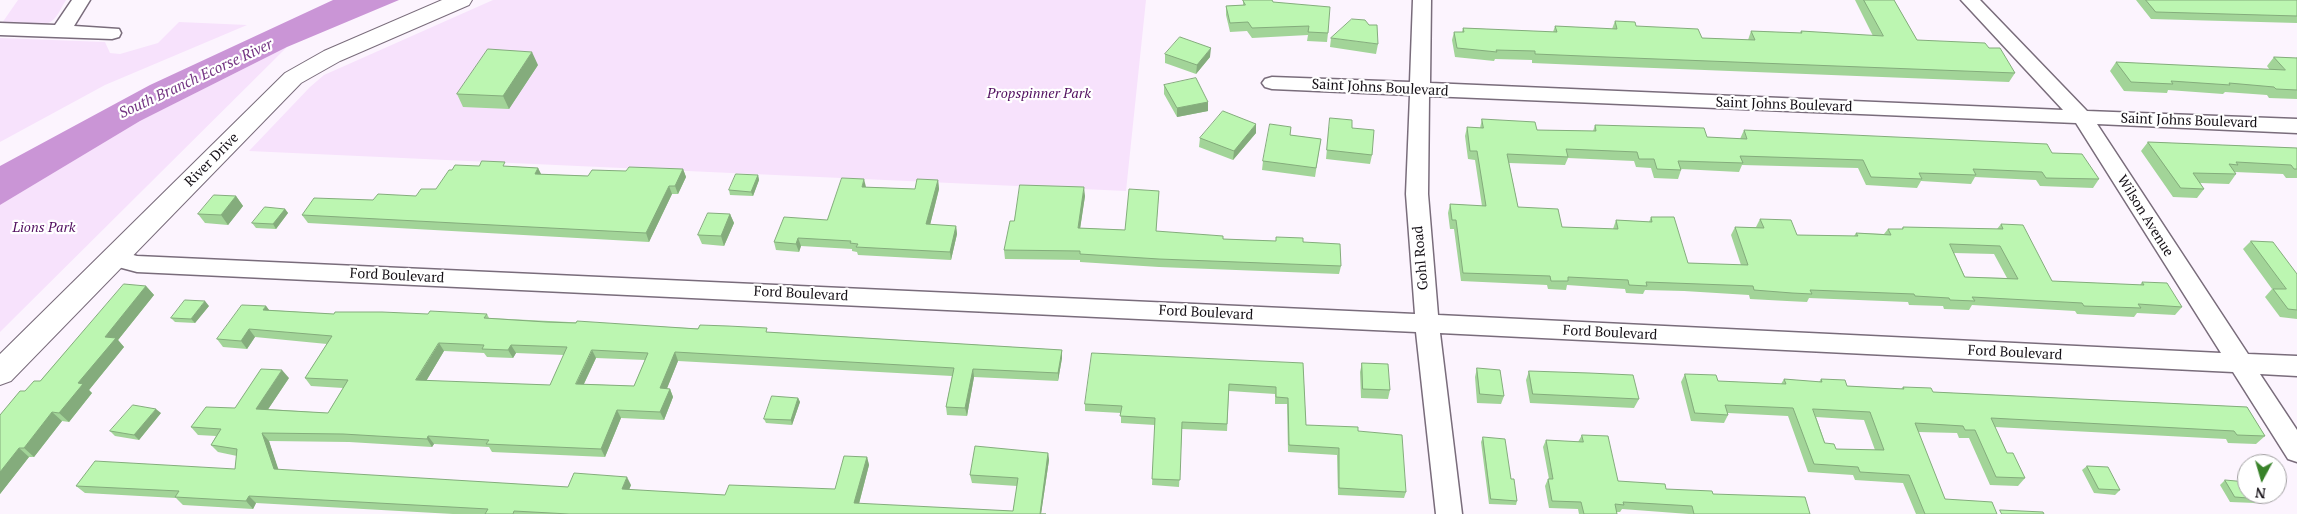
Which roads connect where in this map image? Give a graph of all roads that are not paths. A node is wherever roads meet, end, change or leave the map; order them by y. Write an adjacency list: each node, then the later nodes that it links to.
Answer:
1 (81, 0): 6 (street)
2 (461, 0): 12 (street, River Drive)
3 (1422, 0): 9 (street, Gohl Road)
4 (1970, 0): 10 (street, Wilson Avenue)
5 (0, 29): 6 (street)
6 (61, 31): 7 (street)
7 (112, 33)
8 (1272, 83): 9 (street, Saint Johns Boulevard)
9 (1420, 89): 10 (street, Saint Johns Boulevard); 13 (street, Gohl Road)
10 (2082, 117): 11 (street, Saint Johns Boulevard); 14 (street, Wilson Avenue)
11 (2297, 126)
12 (115, 258): 13 (street, Ford Boulevard); 16 (street, River Drive)
13 (1427, 324): 14 (street, Ford Boulevard); 18 (street, Gohl Road)
14 (2240, 364): 15 (street, Ford Boulevard); 17 (street, Wilson Avenue)
15 (2297, 366)
16 (0, 373)
17 (2297, 451)
18 (1449, 514)

